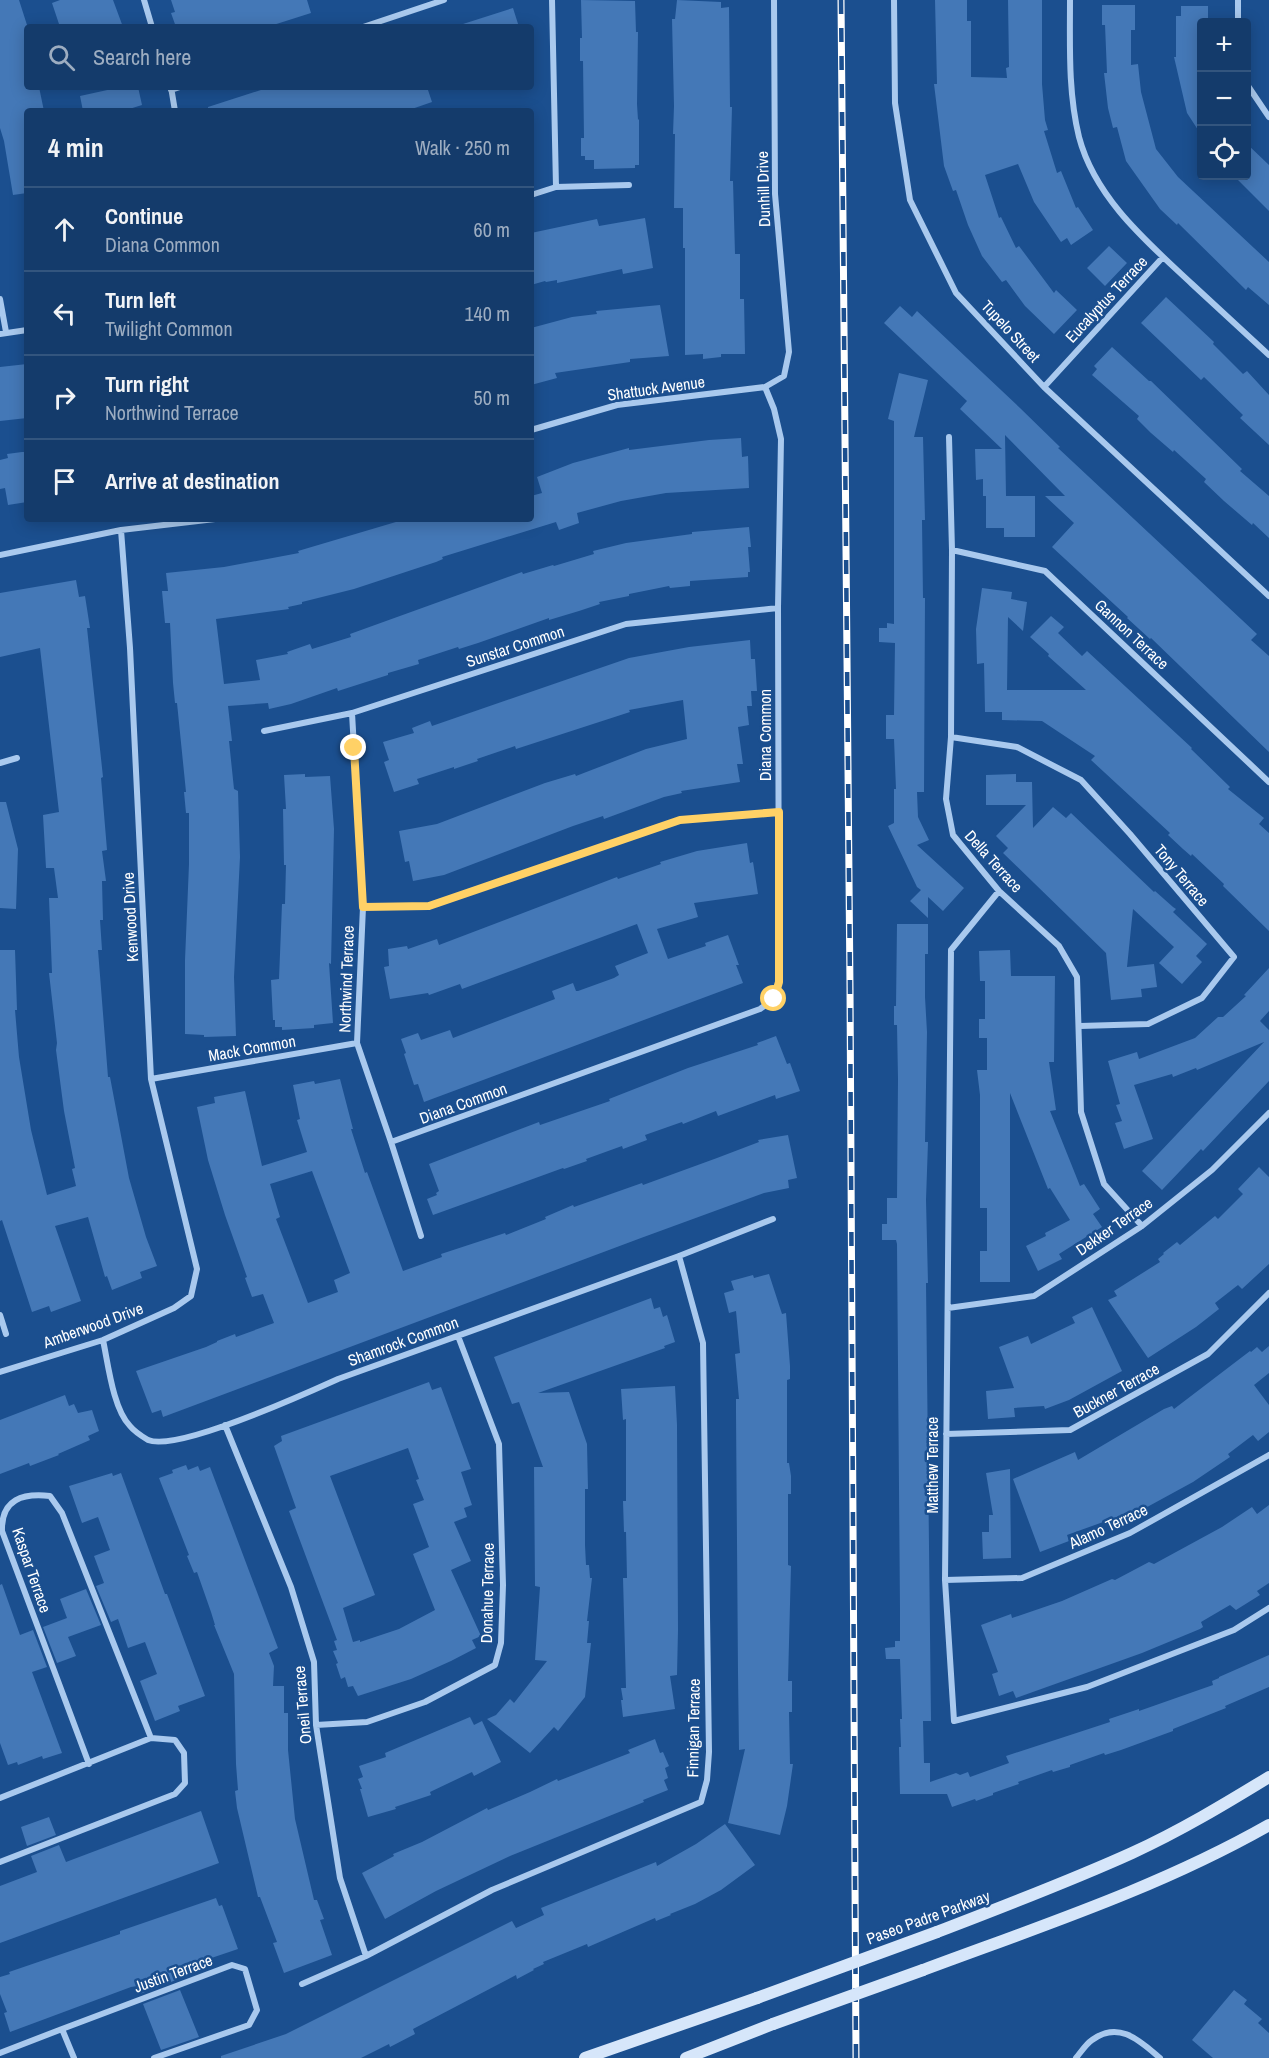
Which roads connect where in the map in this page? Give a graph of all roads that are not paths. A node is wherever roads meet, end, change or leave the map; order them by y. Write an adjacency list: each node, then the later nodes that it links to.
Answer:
1 (144, 0): 9 (street)
2 (444, 0): 10 (street)
3 (552, 0): 16 (street)
4 (774, 0): 23 (street, Dunhill Drive)
5 (894, 0): 25 (street, Tupelo Street)
6 (1070, 0): 18 (street, Eucalyptus Terrace)
7 (1238, 0): 8 (street)
8 (1238, 18)
9 (152, 24)
10 (372, 24)
11 (171, 90): 13 (street)
12 (1251, 90): 14 (street)
13 (175, 108)
14 (1269, 117)
15 (629, 185): 16 (street)
16 (556, 187): 17 (street)
17 (534, 194)
18 (1163, 257): 22 (street, Eucalyptus Terrace); 25 (street, Eucalyptus Terrace)
19 (0, 299): 21 (street)
20 (24, 330): 21 (street)
21 (3, 333)
22 (1269, 355)
23 (784, 376): 24 (street, Shattuck Avenue)
24 (765, 387): 26 (street, Shattuck Avenue); 33 (street, Diana Common)
25 (1044, 387): 32 (street, Tupelo Street)
26 (534, 429)
27 (949, 437): 30 (street, Della Terrace)
28 (190, 522): 29 (street)
29 (122, 530): 31 (street); 45 (street, Kenwood Drive)
30 (952, 550): 36 (street, Della Terrace); 39 (street, Gannon Terrace)
31 (0, 555)
32 (1269, 596)
33 (778, 608): 34 (street, Sunstar Common); 40 (street, Diana Common)
34 (352, 713): 35 (street, Sunstar Common); 42 (street, Northwind Terrace)
35 (264, 731)
36 (951, 737): 41 (street, Della Terrace); 43 (street, Tony Terrace)
37 (17, 758): 38 (street)
38 (0, 763)
39 (1269, 782)
40 (779, 812): 42 (street); 47 (street, Diana Common)
41 (999, 891): 43 (street, Della Terrace); 54 (street, Matthew Terrace)
42 (363, 907): 44 (street, Northwind Terrace)
43 (1080, 1026): 49 (street, Della Terrace)
44 (357, 1043): 45 (street, Mack Common); 47 (street, Northwind Terrace)
45 (151, 1079): 53 (street, Kenwood Drive)
46 (1269, 1113): 49 (street, Dekker Terrace)
47 (391, 1143): 50 (street, Northwind Terrace)
48 (773, 1219): 51 (street, Shamrock Common)
49 (1142, 1226): 54 (street, Dekker Terrace)
50 (421, 1236)
51 (679, 1256): 57 (street, Shamrock Common); 72 (street, Finnigan Terrace)
52 (1269, 1293): 61 (street, Buckner Terrace)
53 (191, 1296): 58 (street, Amberwood Drive)
54 (948, 1308): 61 (street, Matthew Terrace)
55 (0, 1315): 56 (street)
56 (6, 1334)
57 (458, 1336): 60 (street, Shamrock Common); 65 (street, Donahue Terrace)
58 (103, 1340): 59 (street, Amberwood Drive); 60 (street, Shamrock Common)
59 (0, 1372)
60 (225, 1425): 65 (street, Oneil Terrace)
61 (946, 1434): 63 (street, Matthew Terrace)
62 (1269, 1455): 63 (street, Alamo Terrace)
63 (945, 1580): 64 (street, Matthew Terrace)
64 (1269, 1608)
65 (316, 1725): 72 (street, Oneil Terrace)
66 (151, 1738): 67 (street); 67 (street, Kaspar Terrace); 71 (street)
67 (88, 1764): 69 (street)
68 (1269, 1777): 78 (main road, Paseo Padre Parkway, bridge)
69 (0, 1798)
70 (1269, 1825): 79 (main road, bridge)
71 (0, 1862)
72 (366, 1956): 73 (street, Finnigan Terrace)
73 (302, 1984)
74 (62, 2029): 75 (street, Justin Terrace); 76 (street); 77 (street, Justin Terrace)
75 (0, 2053)
76 (74, 2058)
77 (154, 2058)
78 (585, 2058)
79 (686, 2058)
80 (1076, 2058): 81 (street)
81 (1160, 2058)

